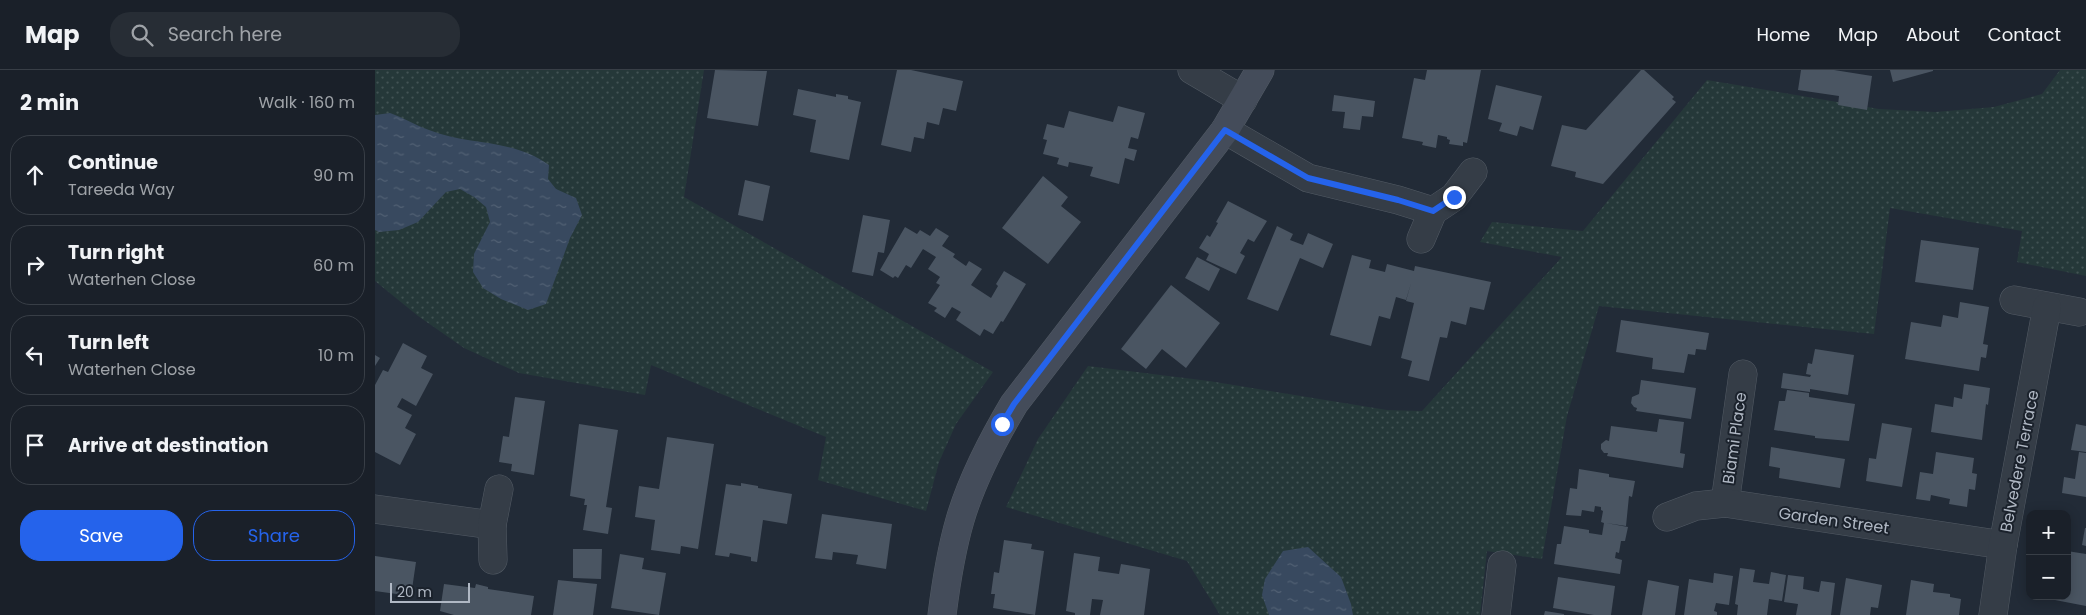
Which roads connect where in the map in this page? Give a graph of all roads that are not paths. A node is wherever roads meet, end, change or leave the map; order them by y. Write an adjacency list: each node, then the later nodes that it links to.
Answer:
1 (1192, 70): 3 (street)
2 (1260, 70): 3 (street)
3 (1243, 100): 4 (street)
4 (1225, 130): 6 (street); 20 (street)
5 (1473, 172): 6 (street)
6 (1433, 211): 7 (street)
7 (1421, 239)
8 (2015, 300): 9 (street)
9 (2047, 306): 10 (street); 17 (street, Belvedere Terrace)
10 (2079, 312)
11 (1743, 374): 13 (street, Biami Place)
12 (499, 489): 16 (street)
13 (1725, 503): 15 (street, Garden Street); 17 (street, Garden Street)
14 (375, 509): 16 (street)
15 (1667, 517)
16 (492, 525): 18 (street)
17 (2003, 545): 22 (street, Belvedere Terrace)
18 (493, 560)
19 (1502, 565): 21 (street)
20 (942, 615)
21 (1496, 615)
22 (1993, 615)

